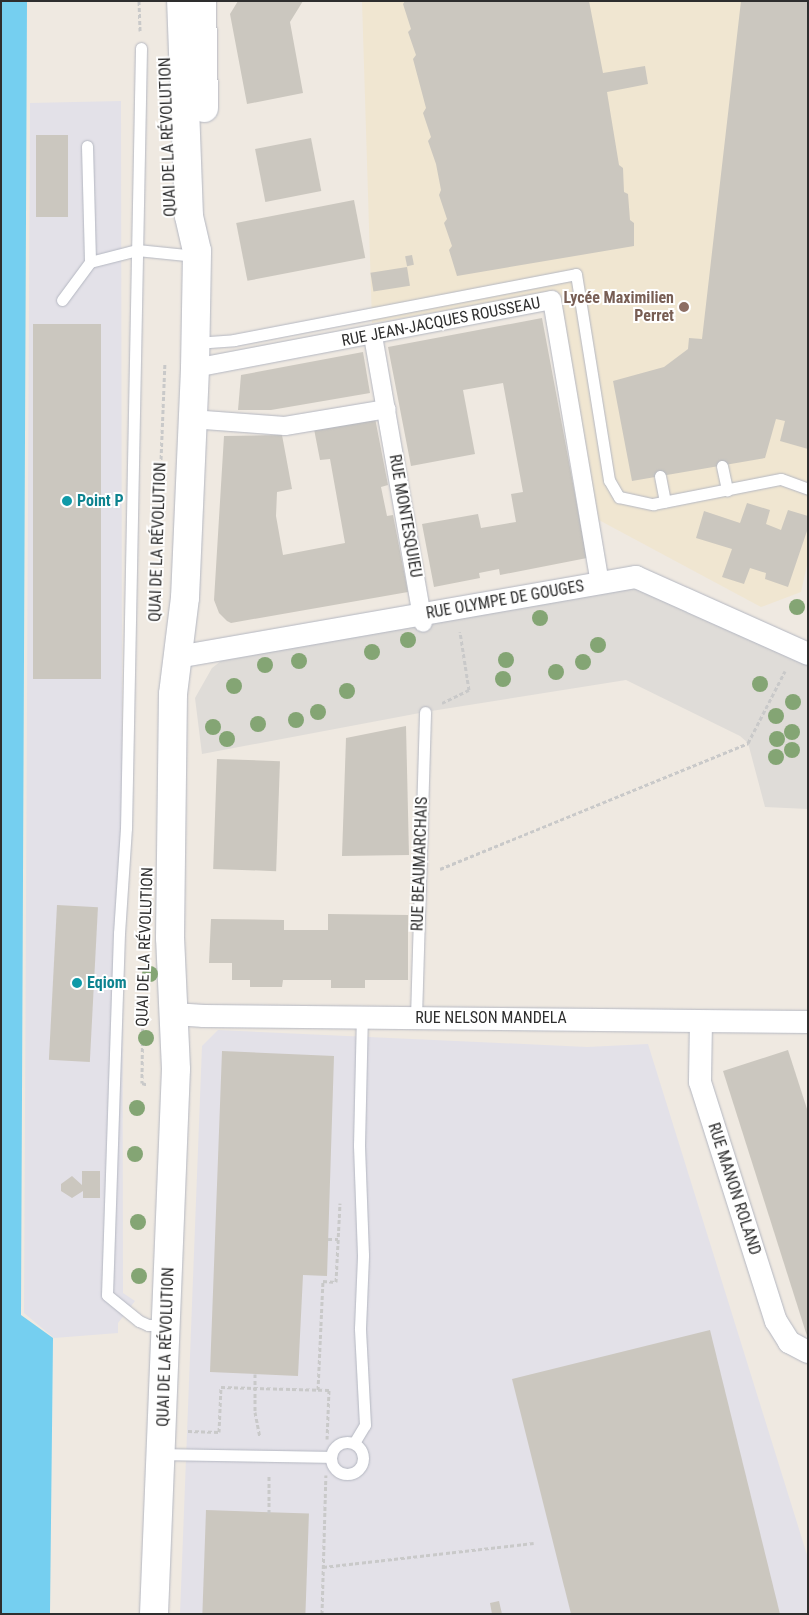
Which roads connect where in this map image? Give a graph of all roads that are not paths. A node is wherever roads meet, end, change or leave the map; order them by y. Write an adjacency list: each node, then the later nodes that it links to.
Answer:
1 (181, 1): 6 (main road, QUAI DE LA RÉVOLUTION)
2 (202, 1): 6 (main road)
3 (141, 48): 5 (lane)
4 (87, 146): 7 (lane)
5 (137, 250): 6 (lane); 7 (lane); 29 (lane)
6 (196, 254): 10 (main road, QUAI DE LA RÉVOLUTION)
7 (90, 262): 8 (lane)
8 (62, 300)
9 (373, 336): 10 (street, RUE JEAN-JACQUES ROUSSEAU); 11 (street, RUE MONTESQUIEU); 18 (street, RUE JEAN-JACQUES ROUSSEAU)
10 (195, 356): 12 (main road, QUAI DE LA RÉVOLUTION); 17 (lane)
11 (386, 409): 12 (street); 20 (street, RUE MONTESQUIEU)
12 (191, 419): 19 (main road, QUAI DE LA RÉVOLUTION)
13 (722, 466): 16 (lane)
14 (660, 476): 17 (lane)
15 (808, 489): 16 (lane)
16 (727, 490): 17 (lane)
17 (665, 502)
18 (600, 583): 20 (street, RUE OLYMPE DE GOUGES); 21 (street, RUE OLYMPE DE GOUGES)
19 (185, 598): 22 (main road, QUAI DE LA RÉVOLUTION); 24 (main road, QUAI DE LA RÉVOLUTION)
20 (423, 619): 22 (street, RUE OLYMPE DE GOUGES)
21 (802, 651)
22 (190, 655): 24 (main road, QUAI DE LA RÉVOLUTION)
23 (425, 712): 26 (lane, RUE BEAUMARCHAIS)
24 (174, 1002): 25 (street, RUE NELSON MANDELA); 29 (main road, QUAI DE LA RÉVOLUTION)
25 (362, 1017): 26 (street, RUE NELSON MANDELA); 31 (lane)
26 (416, 1017): 27 (street, RUE NELSON MANDELA)
27 (701, 1022): 28 (street, RUE NELSON MANDELA); 30 (street, RUE MANON ROLAND)
28 (808, 1022)
29 (166, 1325): 32 (main road, QUAI DE LA RÉVOLUTION)
30 (802, 1350)
31 (354, 1443): 33 (lane); 33 (lane)
32 (161, 1454): 33 (lane); 34 (main road, QUAI DE LA RÉVOLUTION)
33 (331, 1457)
34 (154, 1614)

